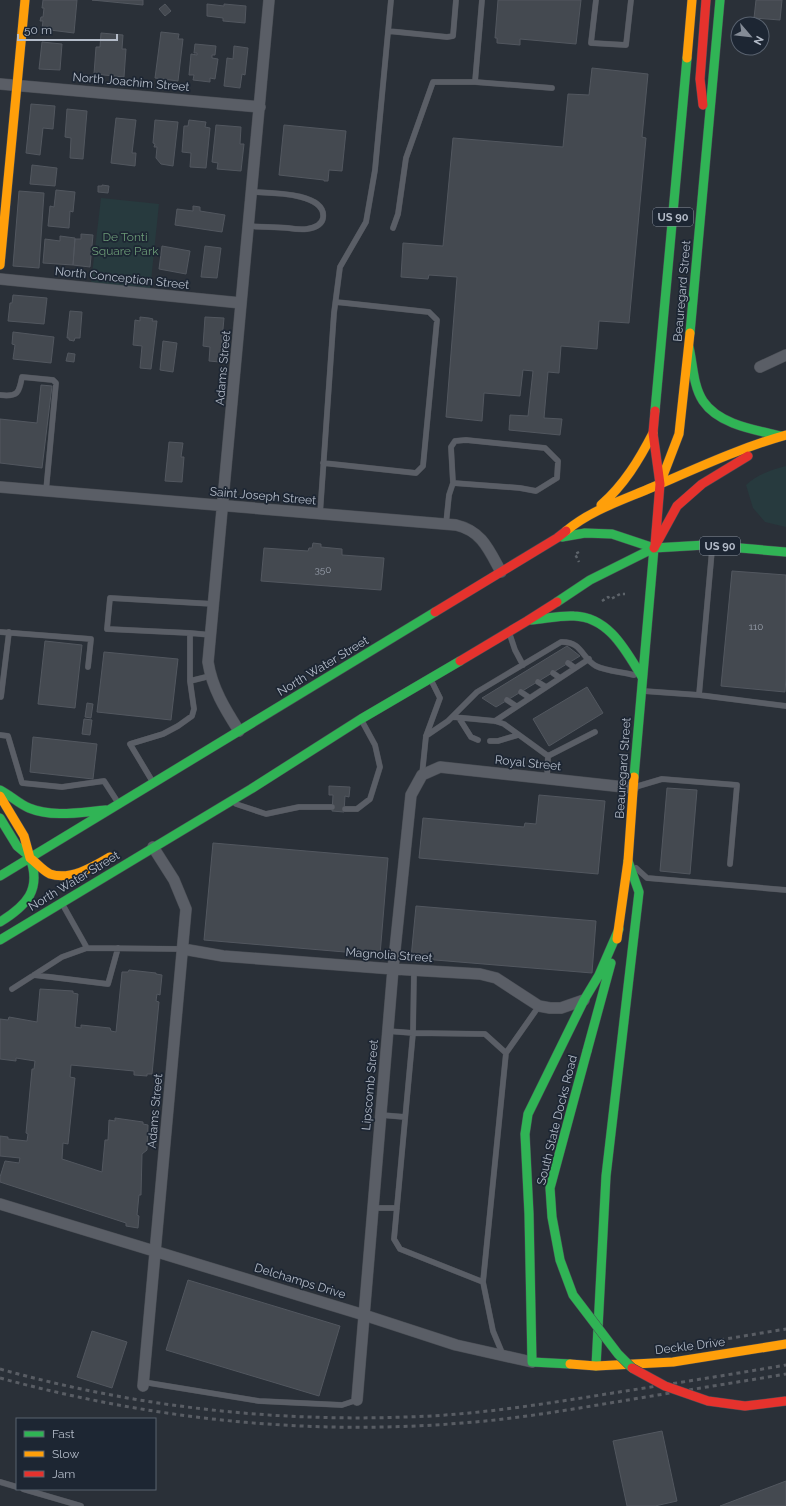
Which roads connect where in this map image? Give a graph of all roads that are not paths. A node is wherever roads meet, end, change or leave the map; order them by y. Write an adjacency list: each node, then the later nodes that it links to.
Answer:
1 (26, 0): 14 (main road)
2 (270, 0): 16 (street, Adams Street)
3 (391, 0): 11 (lane)
4 (456, 0): 11 (lane)
5 (482, 0): 12 (lane)
6 (596, 0): 7 (lane)
7 (631, 0)
8 (692, 0): 29 (main road, Beauregard Street / US 90)
9 (706, 0): 17 (main road)
10 (720, 0): 17 (main road, Beauregard Street / US 90)
11 (388, 31): 23 (lane)
12 (475, 82): 15 (lane); 20 (lane)
13 (0, 84): 14 (street, North Joachim Street)
14 (18, 86): 16 (street, North Joachim Street); 21 (main road)
15 (552, 88)
16 (260, 107): 18 (street, Adams Street)
17 (708, 137): 25 (main road, Beauregard Street / US 90)
18 (252, 192): 19 (street, Adams Street); 19 (lane)
19 (248, 226): 24 (street, Adams Street)
20 (394, 228)
21 (0, 265)
22 (0, 279): 24 (street, North Conception Street)
23 (336, 302): 31 (lane); 31 (lane)
24 (242, 303): 36 (street, Adams Street)
25 (689, 347): 30 (main road, US 90); 33 (main road, Beauregard Street)
26 (786, 355): 27 (street)
27 (760, 366)
28 (0, 395): 35 (lane)
29 (653, 433): 33 (main road, Beauregard Street / US 90); 38 (main road)
30 (784, 436): 33 (main road, North Water Street); 42 (main road)
31 (323, 463): 37 (lane)
32 (454, 484): 32 (lane); 39 (lane)
33 (660, 484): 38 (main road, North Water Street); 42 (main road, Beauregard Street)
34 (0, 487): 35 (street, Saint Joseph Street)
35 (46, 491): 36 (street, Saint Joseph Street)
36 (223, 505): 37 (street, Saint Joseph Street); 45 (street, Adams Street)
37 (320, 514): 39 (street, Saint Joseph Street)
38 (585, 518): 40 (main road, North Water Street)
39 (446, 524): 44 (street, Saint Joseph Street)
40 (557, 538): 42 (main road); 44 (main road, North Water Street)
41 (713, 546): 42 (main road, US 90); 43 (main road, US 90); 77 (lane)
42 (654, 548): 46 (main road); 65 (main road, Beauregard Street)
43 (786, 552)
44 (501, 572): 87 (main road, North Water Street)
45 (214, 604): 50 (lane); 51 (street, Adams Street)
46 (527, 621): 47 (main road); 65 (main road)
47 (508, 631): 58 (lane); 68 (main road)
48 (0, 632): 49 (lane)
49 (9, 632): 59 (lane); 78 (lane)
50 (190, 633): 51 (lane); 69 (lane)
51 (211, 635): 64 (street, Adams Street)
52 (549, 649): 53 (lane); 54 (lane); 55 (lane)
53 (555, 653)
54 (589, 659): 61 (lane); 65 (lane)
55 (532, 660): 57 (lane); 58 (lane)
56 (568, 663): 61 (lane)
57 (538, 664)
58 (523, 665): 60 (lane)
59 (88, 667)
60 (518, 668): 62 (lane); 66 (lane)
61 (575, 668): 67 (lane)
62 (525, 672)
63 (553, 673): 67 (lane)
64 (210, 676): 69 (lane); 87 (street, Adams Street)
65 (642, 677): 75 (main road, Beauregard Street)
66 (502, 678): 70 (lane); 72 (lane)
67 (560, 678): 73 (lane)
68 (430, 679): 85 (main road); 91 (lane)
69 (190, 681): 97 (lane)
70 (508, 682)
71 (538, 682): 73 (lane)
72 (487, 686): 74 (lane); 83 (lane)
73 (546, 687): 79 (lane)
74 (494, 691)
75 (641, 691): 77 (lane); 98 (main road, Beauregard Street)
76 (521, 692): 79 (lane)
77 (699, 696): 82 (lane)
78 (2, 697)
79 (530, 698): 81 (lane)
80 (507, 700): 81 (lane)
81 (516, 706): 86 (lane)
82 (786, 706)
83 (453, 717): 84 (lane); 91 (lane)
84 (460, 718): 86 (lane); 92 (lane)
85 (361, 719): 101 (main road, North Water Street); 104 (lane)
86 (494, 721): 90 (lane)
87 (239, 731): 97 (main road, North Water Street)
88 (594, 732): 94 (lane)
89 (0, 735): 102 (lane)
90 (518, 735): 93 (lane); 94 (lane)
91 (426, 736): 95 (lane)
92 (478, 740)
93 (490, 741)
94 (548, 756): 96 (lane)
95 (422, 776): 96 (street, Royal Street); 121 (street, Lipscomb Street)
96 (547, 778): 98 (street, Royal Street)
97 (153, 782): 102 (main road, North Water Street)
98 (633, 788): 110 (main road, Beauregard Street); 111 (lane)
99 (0, 790): 105 (main road)
100 (0, 796): 109 (main road)
101 (225, 799): 103 (lane); 107 (main road, North Water Street)
102 (118, 804): 105 (main road, North Water Street)
103 (332, 807)
104 (344, 808)
105 (110, 809): 109 (main road, North Water Street)
106 (0, 818): 109 (main road)
107 (153, 847): 114 (main road, North Water Street); 120 (street, Adams Street)
108 (121, 850): 109 (main road)
109 (30, 858): 112 (main road, North Water Street); 115 (main road)
110 (628, 861): 113 (lane); 116 (main road, Beauregard Street); 142 (main road)
111 (730, 864)
112 (0, 876)
113 (786, 890)
114 (61, 902): 117 (main road, North Water Street); 118 (lane)
115 (0, 922)
116 (619, 929): 125 (main road); 129 (main road, Beauregard Street)
117 (0, 940)
118 (87, 948): 119 (lane); 123 (lane)
119 (118, 948): 120 (lane); 123 (lane)
120 (183, 949): 121 (street, Magnolia Street); 136 (street, Adams Street)
121 (393, 969): 122 (street, Magnolia Street); 127 (street, Lipscomb Street)
122 (414, 970): 126 (street, Magnolia Street); 128 (lane)
123 (34, 975): 124 (lane)
124 (12, 989)
125 (584, 1000): 126 (street, Magnolia Street); 141 (main road)
126 (539, 1006): 130 (lane)
127 (387, 1031): 128 (lane); 131 (street, Lipscomb Street)
128 (413, 1033): 130 (lane); 132 (lane)
129 (587, 1051): 145 (main road, South State Docks Road, bridge)
130 (506, 1053): 137 (lane)
131 (380, 1115): 132 (lane); 134 (street, Lipscomb Street)
132 (405, 1117): 135 (lane)
133 (0, 1204): 136 (street, Delchamps Drive)
134 (373, 1208): 135 (lane); 138 (street, Lipscomb Street)
135 (397, 1208): 137 (lane)
136 (155, 1250): 138 (street, Delchamps Drive); 143 (street, Adams Street)
137 (483, 1282): 140 (lane)
138 (364, 1315): 140 (street, Delchamps Drive); 144 (street, Lipscomb Street)
139 (786, 1344): 142 (main road, Deckle Drive)
140 (503, 1355): 141 (street, Delchamps Drive)
141 (532, 1362): 142 (main road, Delchamps Drive)
142 (596, 1366)
143 (143, 1384): 144 (lane)
144 (357, 1400)
145 (786, 1401)
146 (0, 1482): 147 (lane)
147 (16, 1487)
148 (26, 1490): 149 (lane)
149 (81, 1506)

